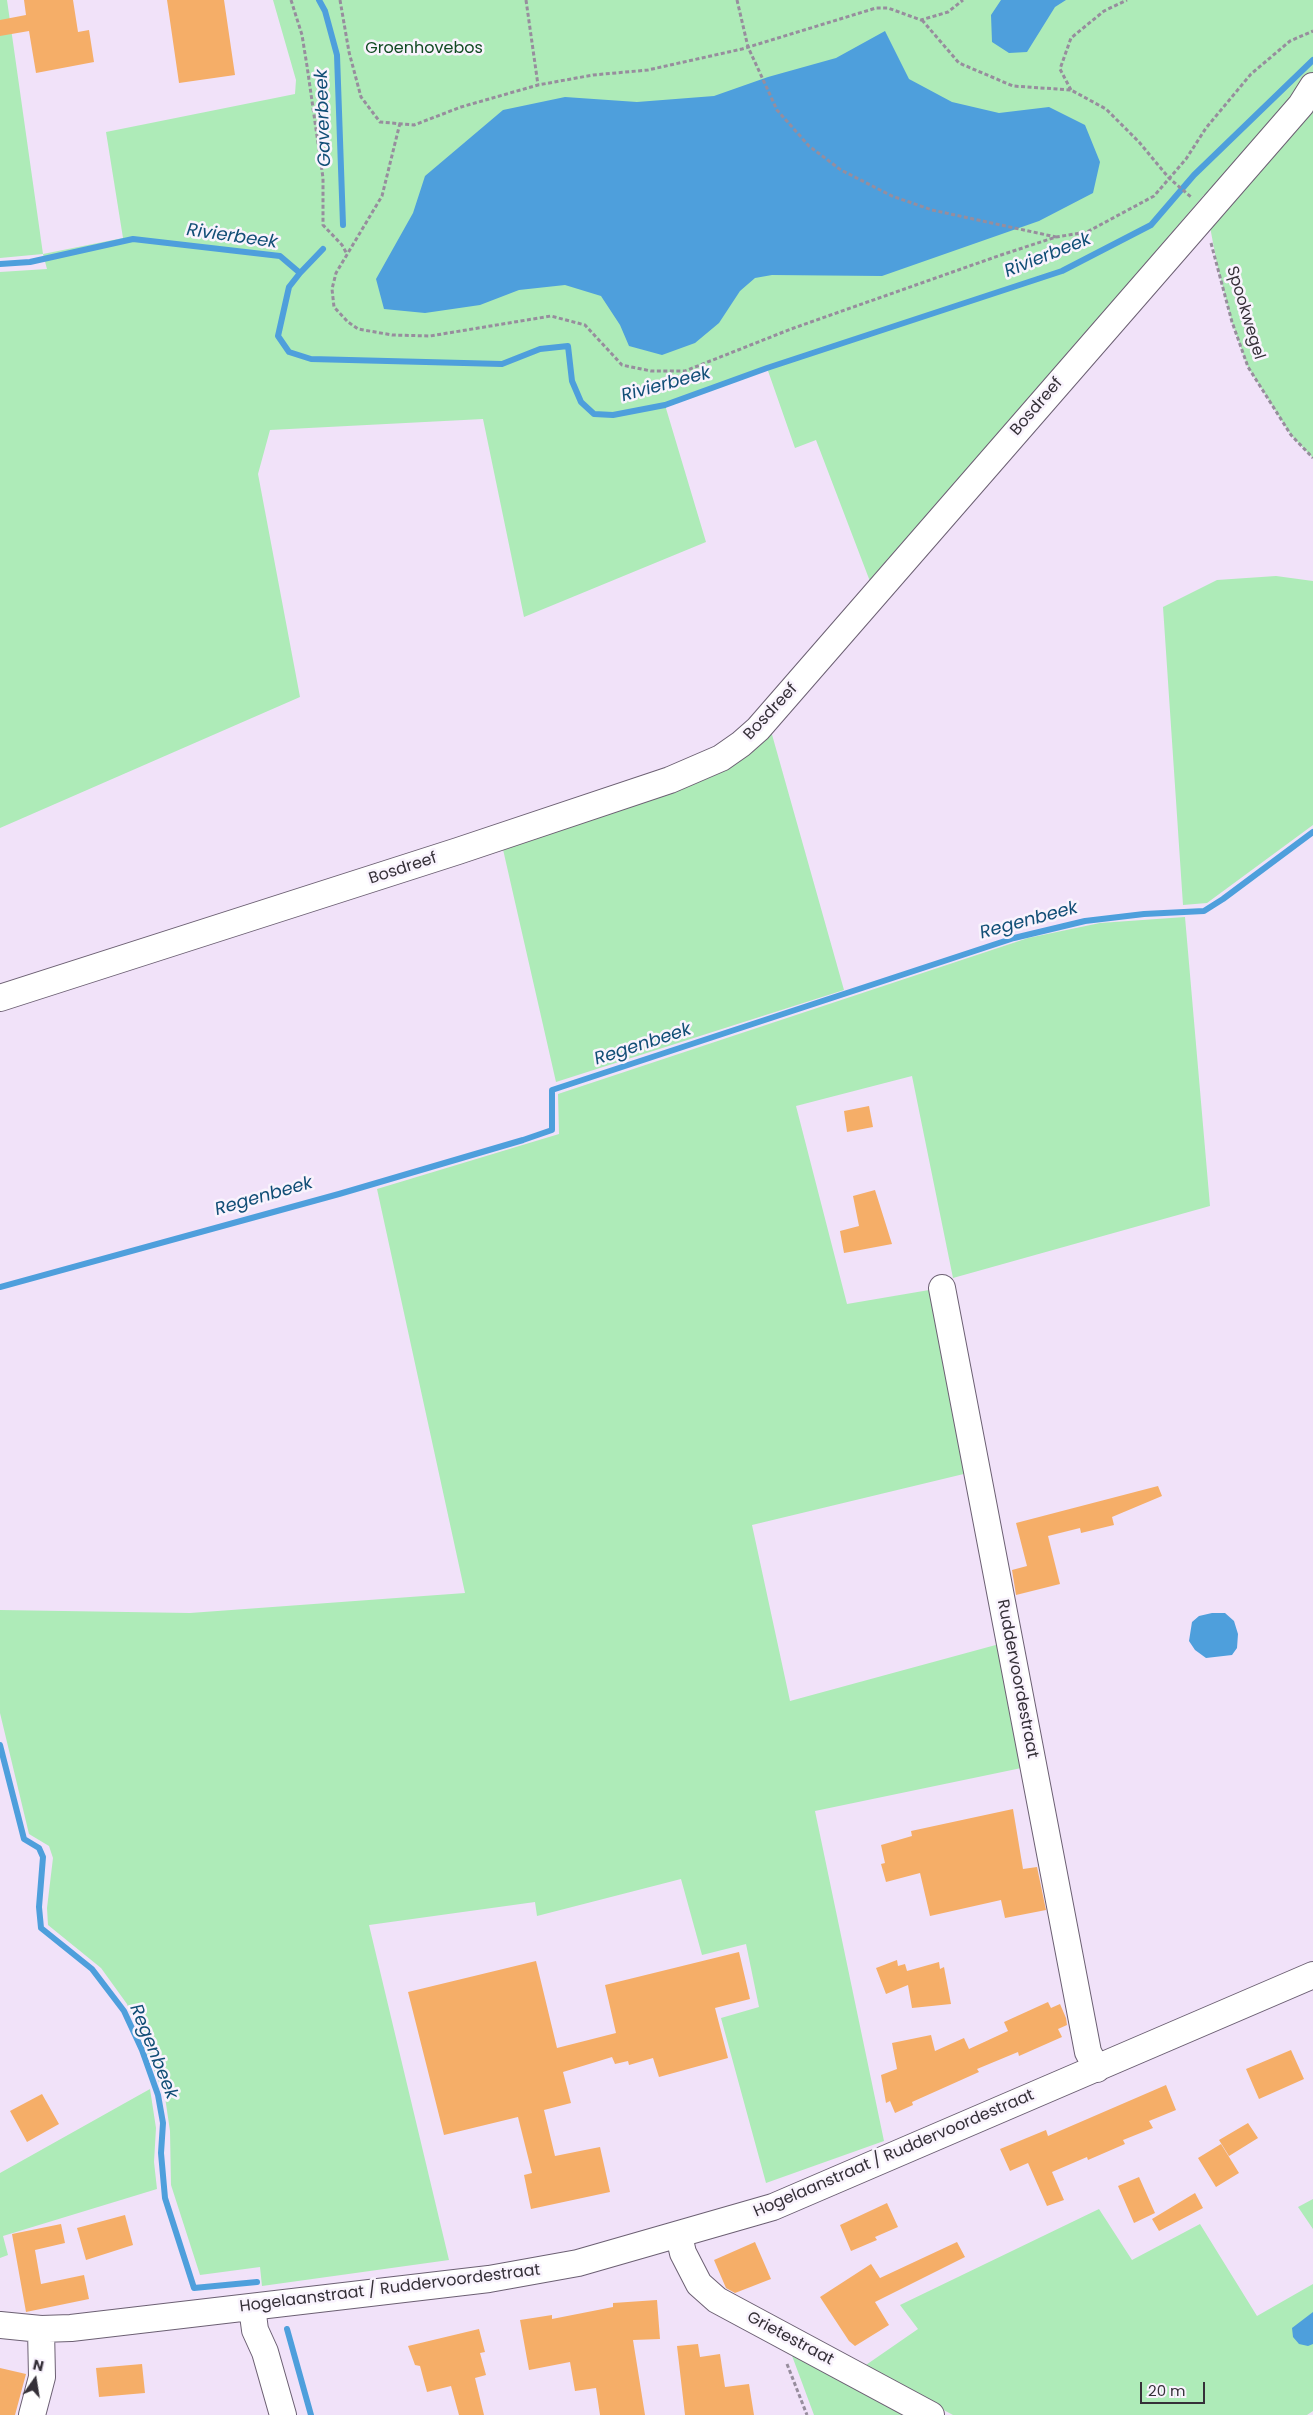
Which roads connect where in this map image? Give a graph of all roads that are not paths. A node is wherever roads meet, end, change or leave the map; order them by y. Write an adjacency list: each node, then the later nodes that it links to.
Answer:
1 (1313, 86): 2 (street, Bosdreef)
2 (0, 998)
3 (942, 1288): 5 (street, Ruddervoordestraat)
4 (1313, 1975): 5 (street, Hogelaanstraat / Ruddervoordestraat)
5 (1097, 2069): 6 (street, Hogelaanstraat / Ruddervoordestraat)
6 (679, 2236): 7 (street, Hogelaanstraat / Ruddervoordestraat); 12 (street, Grietestraat)
7 (252, 2307): 9 (street, Hogelaanstraat / Ruddervoordestraat); 11 (street)
8 (0, 2325): 9 (street)
9 (41, 2330): 10 (street)
10 (32, 2415)
11 (284, 2415)
12 (931, 2415)

